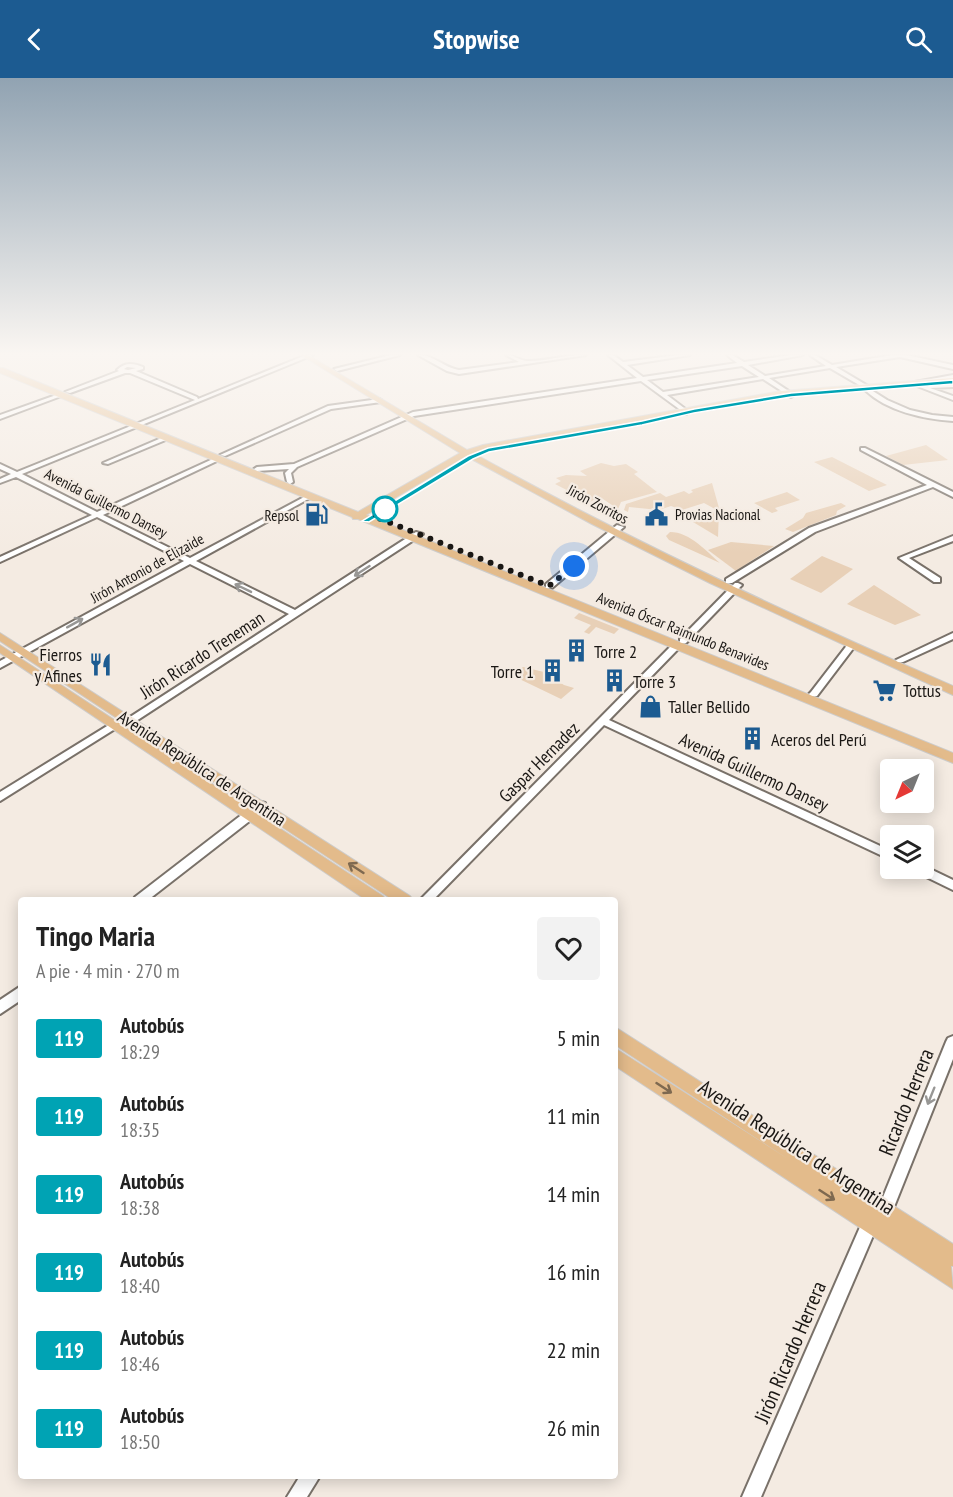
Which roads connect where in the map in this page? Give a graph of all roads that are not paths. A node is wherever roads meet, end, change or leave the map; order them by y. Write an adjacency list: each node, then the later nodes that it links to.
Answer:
1 (133, 421): 8 (main road, Avenida Óscar Raimundo Benavides)
2 (142, 421): 8 (street)
3 (142, 421): 8 (street)
4 (297, 421): 12 (street)
5 (395, 421): 15 (street)
6 (419, 421): 11 (main road, Jirón Zorritos)
7 (648, 421): 11 (main road)
8 (138, 423): 9 (main road, Avenida Óscar Raimundo Benavides); 12 (main road, Avenida Óscar Raimundo Benavides); 17 (street)
9 (166, 438): 12 (main road, Avenida Óscar Raimundo Benavides); 13 (street)
10 (863, 449): 20 (street)
11 (473, 453): 24 (main road); 25 (main road, Jirón Zorritos)
12 (220, 457): 16 (main road, Avenida Óscar Raimundo Benavides); 22 (main road, Avenida Óscar Raimundo Benavides); 23 (street)
13 (106, 463)
14 (0, 466): 17 (street, Avenida Guillermo Dansey)
15 (296, 466): 16 (street); 19 (street)
16 (257, 469): 19 (main road, Avenida Óscar Raimundo Benavides)
17 (14, 473): 18 (street); 23 (street, Avenida Guillermo Dansey)
18 (0, 479)
19 (290, 482): 24 (main road, Avenida Óscar Raimundo Benavides)
20 (933, 484): 21 (street); 32 (street, Gaspar Hernadez)
21 (953, 495)
22 (308, 497): 24 (main road, Avenida Óscar Raimundo Benavides); 29 (street, Jirón Antonio de Elizaide)
23 (97, 515): 28 (street); 29 (street, Avenida Guillermo Dansey)
24 (365, 516): 26 (main road, Avenida Óscar Raimundo Benavides)
25 (617, 530): 31 (street); 32 (main road, Jirón Zorritos)
26 (415, 536): 31 (main road, Avenida Óscar Raimundo Benavides); 33 (street, Jirón Ricardo Treneman, one-way to 33); 36 (main road, Avenida Óscar Raimundo Benavides)
27 (953, 538): 30 (street)
28 (0, 560)
29 (188, 561): 33 (street, Avenida Guillermo Dansey, one-way to 29); 39 (street, Jirón Antonio de Elizaide, one-way to 29)
30 (937, 580)
31 (549, 586): 36 (main road, Avenida Óscar Raimundo Benavides)
32 (733, 586): 36 (street, Gaspar Hernadez); 37 (main road, Jirón Zorritos); 40 (main road, Jirón Zorritos)
33 (296, 614): 45 (street, Jirón Ricardo Treneman)
34 (0, 636): 39 (main road, Avenida República de Argentina)
35 (953, 636): 40 (street)
36 (680, 644): 44 (main road, Avenida Óscar Raimundo Benavides); 46 (street, Gaspar Hernadez); 49 (main road, Avenida Óscar Raimundo Benavides)
37 (851, 646): 43 (main road, Jirón Zorritos); 44 (street)
38 (0, 648): 39 (main road, Avenida República de Argentina)
39 (18, 654): 41 (street, Jirón Antonio de Elizaide); 45 (main road, Avenida República de Argentina); 47 (main road, Avenida República de Argentina)
40 (900, 660): 42 (main road, Jirón Zorritos)
41 (0, 665)
42 (953, 683)
43 (953, 692)
44 (814, 693): 48 (main road, Avenida Óscar Raimundo Benavides)
45 (130, 721): 47 (street, Jirón Ricardo Treneman); 51 (main road, Avenida República de Argentina)
46 (603, 721): 52 (street, Avenida Guillermo Dansey); 58 (street, Gaspar Hernadez)
47 (116, 725): 50 (street, Jirón Ricardo Treneman); 51 (main road, Avenida República de Argentina)
48 (953, 749)
49 (953, 758)
50 (0, 797)
51 (256, 811): 55 (street); 56 (main road, Avenida República de Argentina); 57 (main road, Avenida República de Argentina, one-way to 51)
52 (880, 851)
53 (934, 876): 54 (street)
54 (953, 885)
55 (143, 897)
56 (374, 897)
57 (400, 897)
58 (429, 897)
59 (18, 994): 60 (street)
60 (0, 1008)
61 (953, 1042): 63 (street, Ricardo Herrera, one-way to 63)
62 (618, 1045): 63 (main road, Avenida República de Argentina)
63 (877, 1218): 64 (main road, Avenida República de Argentina); 65 (main road, Avenida República de Argentina); 68 (street, Jirón Ricardo Herrera)
64 (953, 1256)
65 (953, 1279)
66 (309, 1479): 67 (street)
67 (296, 1497)
68 (752, 1497)

